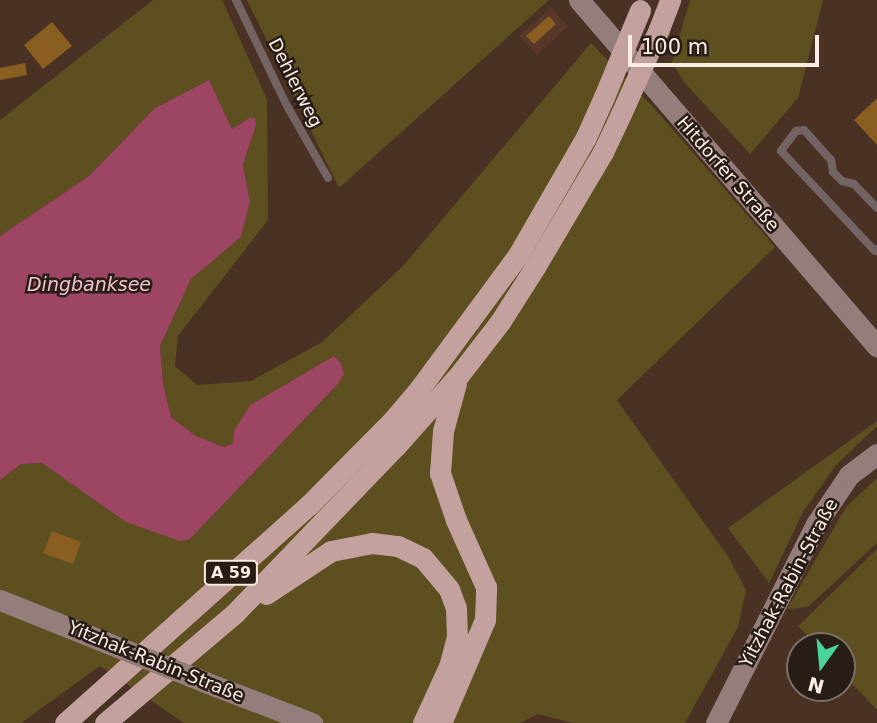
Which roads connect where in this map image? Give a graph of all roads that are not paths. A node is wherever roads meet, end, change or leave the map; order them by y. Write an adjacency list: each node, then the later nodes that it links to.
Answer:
1 (236, 0): 5 (lane, Dehlerweg)
2 (579, 0): 8 (street, Hitdorfer Straße)
3 (670, 0): 9 (highway, A 59, bridge)
4 (642, 5): 14 (highway, A 59, bridge)
5 (328, 178)
6 (877, 208): 7 (lane)
7 (877, 249)
8 (877, 347)
9 (459, 375): 12 (highway, A 59); 13 (highway)
10 (877, 454): 17 (street, Yitzhak-Rabin-Straße)
11 (0, 600): 16 (street, Yitzhak-Rabin-Straße, bridge)
12 (235, 614): 13 (highway); 15 (highway, A 59)
13 (432, 720)
14 (65, 723)
15 (105, 723)
16 (312, 723)
17 (716, 723)

